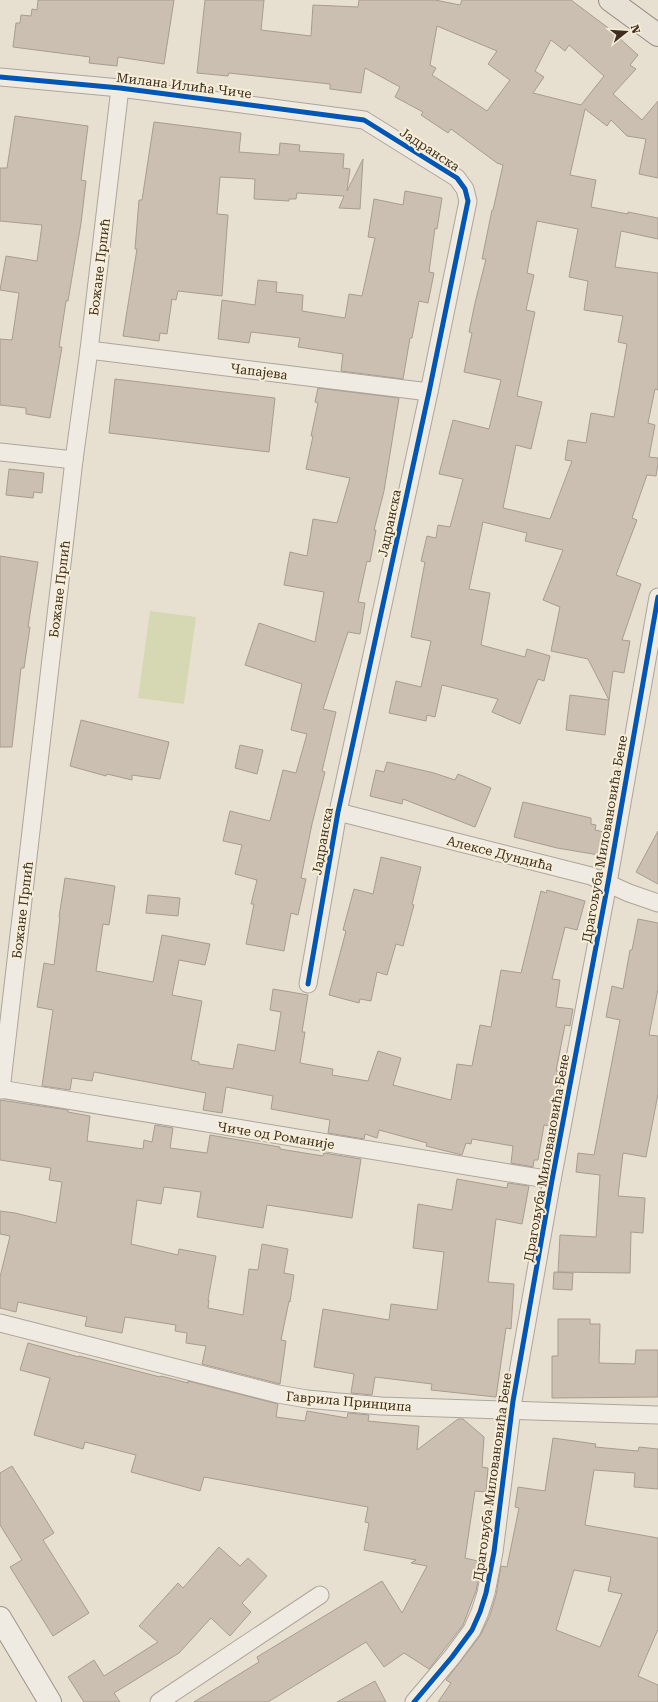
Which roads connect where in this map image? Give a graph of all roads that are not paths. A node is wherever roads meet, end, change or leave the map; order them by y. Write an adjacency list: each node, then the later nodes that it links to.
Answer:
1 (610, 0): 2 (main road)
2 (658, 35)
3 (0, 77): 4 (street, Милана Илића Чиче)
4 (120, 88): 5 (street, Милана Илића Чиче); 6 (street, Божане Прпић)
5 (364, 120): 7 (street, Јадранска)
6 (89, 350): 7 (street, Чапајева); 9 (street, Божане Прпић)
7 (429, 392): 11 (street, Јадранска)
8 (0, 452): 9 (street)
9 (74, 460): 15 (street, Божане Прпић)
10 (658, 597): 12 (street, Драгољуба Миловановића Бене)
11 (338, 812): 12 (street, Алексе Дундића); 14 (street, Јадранска)
12 (608, 883): 13 (street, Алексе Дундића); 16 (street, Драгољуба Миловановића Бене)
13 (658, 903)
14 (308, 984)
15 (0, 1090): 16 (street, Чиче од Романије)
16 (552, 1180): 18 (street, Драгољуба Миловановића Бене)
17 (0, 1323): 18 (street, Гаврила Принципа)
18 (512, 1410): 19 (street, Гаврила Принципа); 24 (street, Драгољуба Миловановића Бене)
19 (658, 1415)
20 (320, 1595): 23 (street)
21 (0, 1618): 22 (street)
22 (50, 1702)
23 (159, 1702)
24 (414, 1702)

